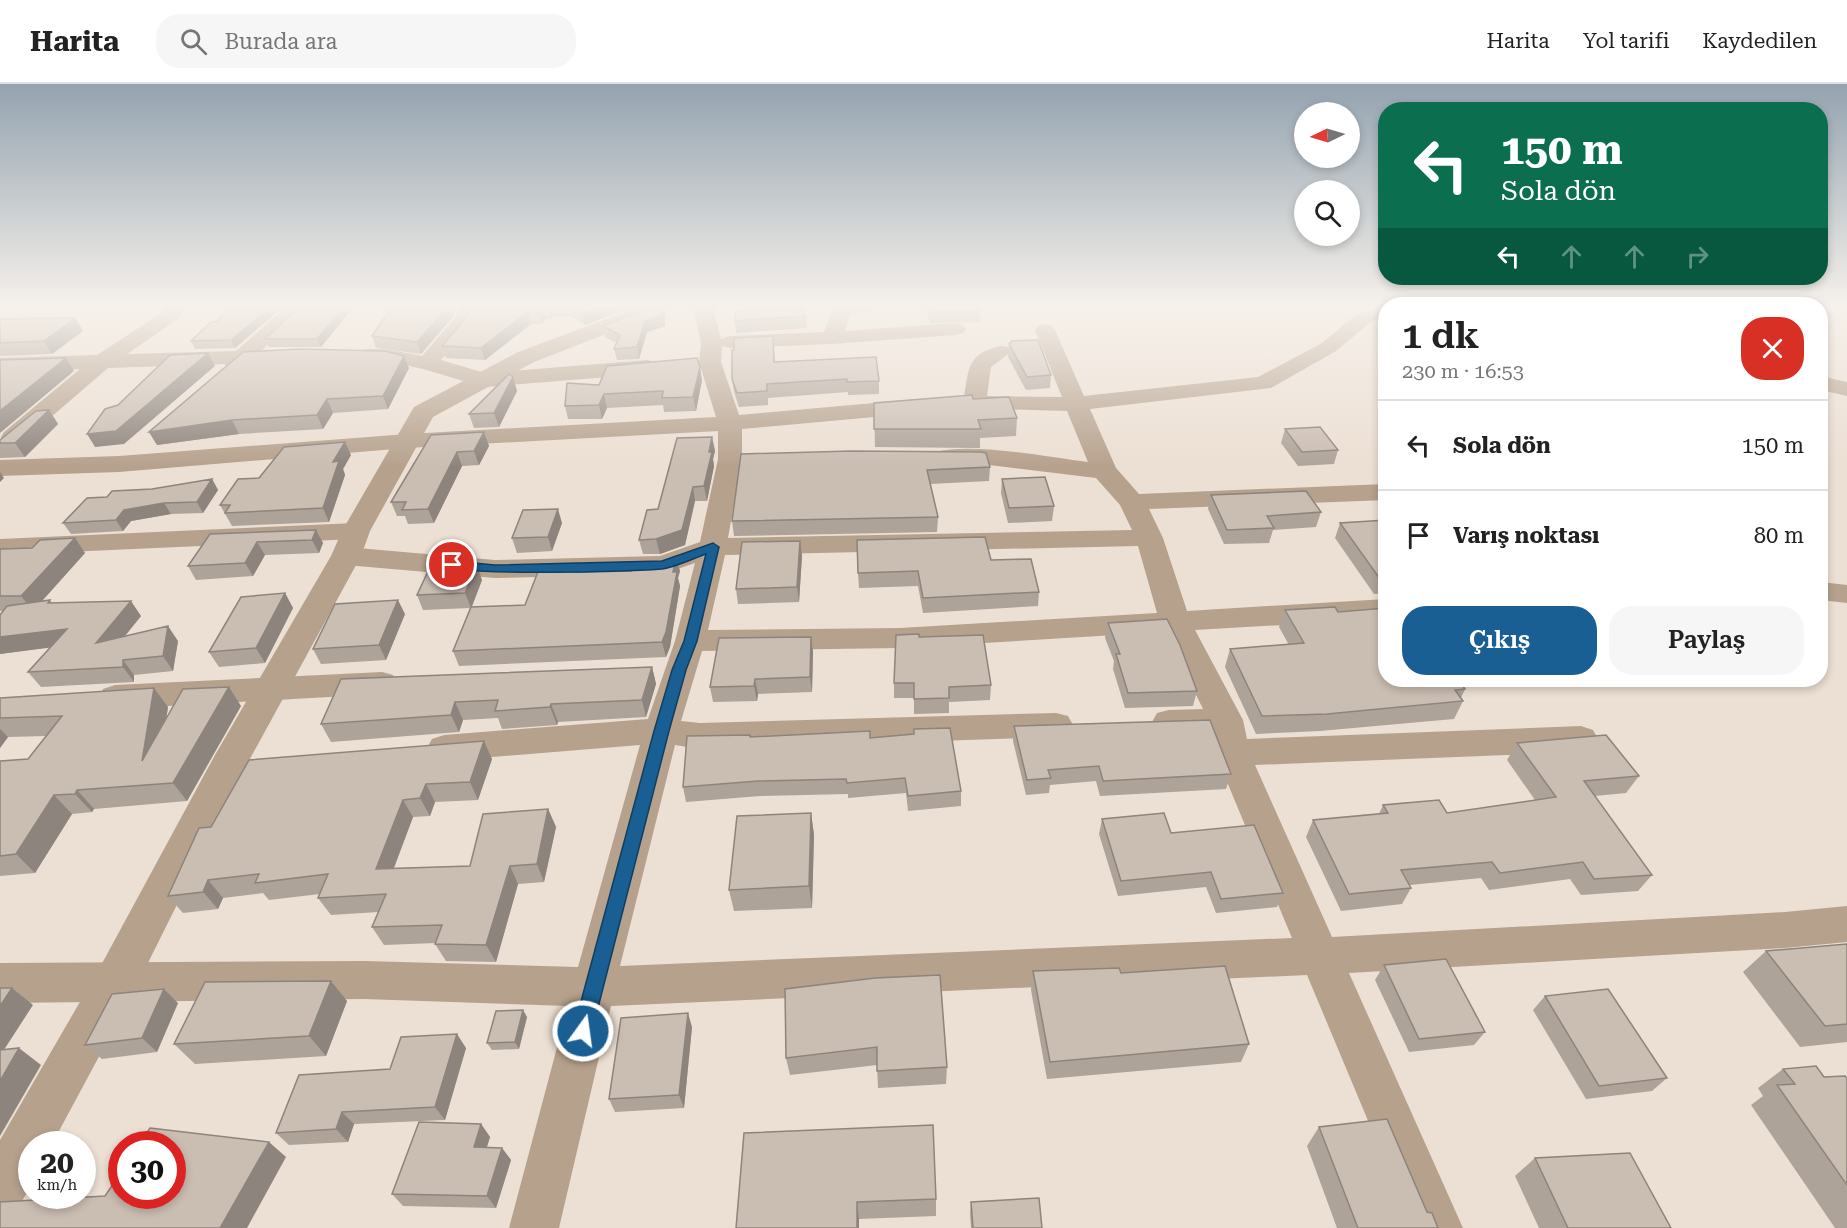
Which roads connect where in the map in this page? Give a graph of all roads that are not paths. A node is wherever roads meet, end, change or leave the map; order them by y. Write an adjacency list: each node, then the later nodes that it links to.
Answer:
1 (158, 360): 10 (street)
2 (237, 360): 14 (street)
3 (413, 360): 11 (street)
4 (429, 360): 11 (street)
5 (520, 360): 15 (street)
6 (705, 360): 20 (street)
7 (986, 360): 18 (street)
8 (1058, 360): 19 (street)
9 (1304, 360): 19 (street)
10 (102, 362): 12 (street); 23 (street)
11 (427, 363): 15 (street)
12 (0, 366)
13 (663, 366): 15 (street)
14 (219, 377)
15 (484, 380): 21 (street)
16 (1828, 385): 17 (street)
17 (1847, 389)
18 (975, 403): 19 (street); 20 (street)
19 (1077, 404): 27 (street)
20 (730, 423): 21 (street); 33 (street)
21 (407, 441): 25 (street); 31 (street)
22 (145, 442): 25 (street)
23 (0, 448)
24 (922, 457): 27 (street)
25 (119, 464): 26 (street)
26 (0, 468)
27 (1104, 471): 29 (street)
28 (1378, 492): 29 (street)
29 (1132, 502): 30 (street)
30 (1149, 538): 33 (street); 37 (street)
31 (351, 544): 32 (street); 33 (street); 41 (street)
32 (0, 547)
33 (713, 547): 38 (street)
34 (1828, 592): 35 (street)
35 (1847, 594)
36 (1378, 609): 37 (street)
37 (1175, 622): 38 (street); 46 (street)
38 (685, 656): 39 (street); 45 (street)
39 (644, 672)
40 (410, 682): 41 (street)
41 (270, 687): 42 (street); 50 (street)
42 (82, 699)
43 (1142, 723): 46 (street)
44 (1082, 724): 45 (street)
45 (661, 731): 48 (street); 55 (street)
46 (1229, 737): 47 (street); 52 (street)
47 (1585, 739)
48 (415, 750)
49 (263, 762): 50 (street)
50 (228, 765): 54 (street)
51 (1847, 924): 52 (street)
52 (1319, 956): 55 (street); 58 (street)
53 (0, 983): 54 (street)
54 (116, 983): 55 (street); 56 (street)
55 (594, 987): 57 (street)
56 (0, 1190)
57 (534, 1228)
58 (1438, 1228)

